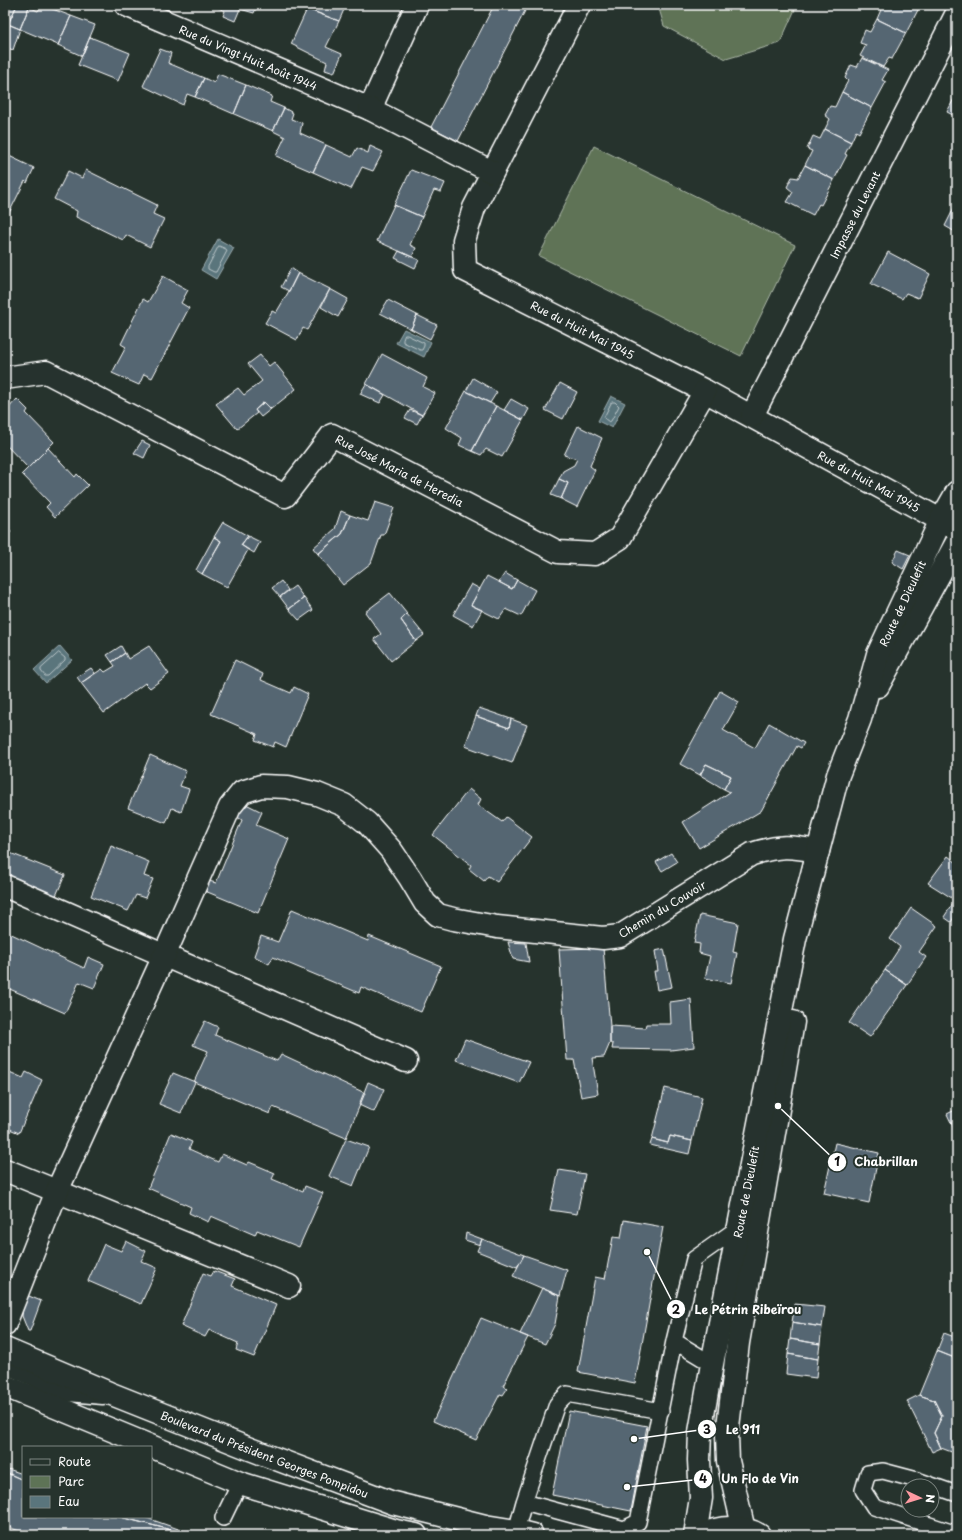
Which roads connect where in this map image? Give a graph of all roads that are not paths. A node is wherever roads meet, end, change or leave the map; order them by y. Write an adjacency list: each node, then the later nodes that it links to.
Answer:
1 (126, 5): 5 (street, Rue du Vingt Huit Août 1944)
2 (417, 5): 5 (street)
3 (579, 5): 6 (street, Rue du Huit Mai 1945)
4 (957, 13): 9 (street, Impasse du Levant)
5 (370, 110): 6 (street, Rue du Vingt Huit Août 1944)
6 (492, 172): 8 (street, Rue du Huit Mai 1945)
7 (5, 378): 8 (street, Rue José Maria de Heredia)
8 (705, 391): 9 (street, Rue du Huit Mai 1945)
9 (752, 416): 11 (street, Rue du Huit Mai 1945)
10 (957, 492): 11 (street, Route de Dieulefit)
11 (949, 525): 13 (street, Route de Dieulefit)
12 (957, 542): 13 (street, Route de Dieulefit)
13 (860, 719): 14 (street, Route de Dieulefit)
14 (818, 851): 16 (street, Chemin du Couvoir); 20 (street, Route de Dieulefit); 36 (street, Route de Dieulefit)
15 (5, 886): 16 (street)
16 (164, 956): 17 (street); 19 (street, Chemin du Couvoir)
17 (406, 1061)
18 (5, 1170): 19 (street)
19 (57, 1191): 21 (street); 22 (street, Chemin du Couvoir)
20 (738, 1228): 23 (lane); 26 (street, Route de Dieulefit)
21 (289, 1286)
22 (5, 1324)
23 (674, 1341): 26 (lane); 29 (lane)
24 (5, 1349): 28 (street, Boulevard du Président Georges Pompidou)
25 (5, 1362): 28 (street)
26 (712, 1364): 40 (street, Route de Dieulefit)
27 (5, 1386): 30 (street)
28 (109, 1393): 37 (street, Boulevard du Président Georges Pompidou)
29 (661, 1411): 34 (lane); 34 (lane)
30 (150, 1446)
31 (152, 1447): 32 (street)
32 (240, 1483): 35 (lane); 39 (street)
33 (957, 1494): 38 (lane)
34 (524, 1502): 37 (lane)
35 (224, 1518)
36 (752, 1532): 41 (street)
37 (524, 1533)
38 (957, 1534)
39 (416, 1535)
40 (695, 1535)
41 (701, 1535)

